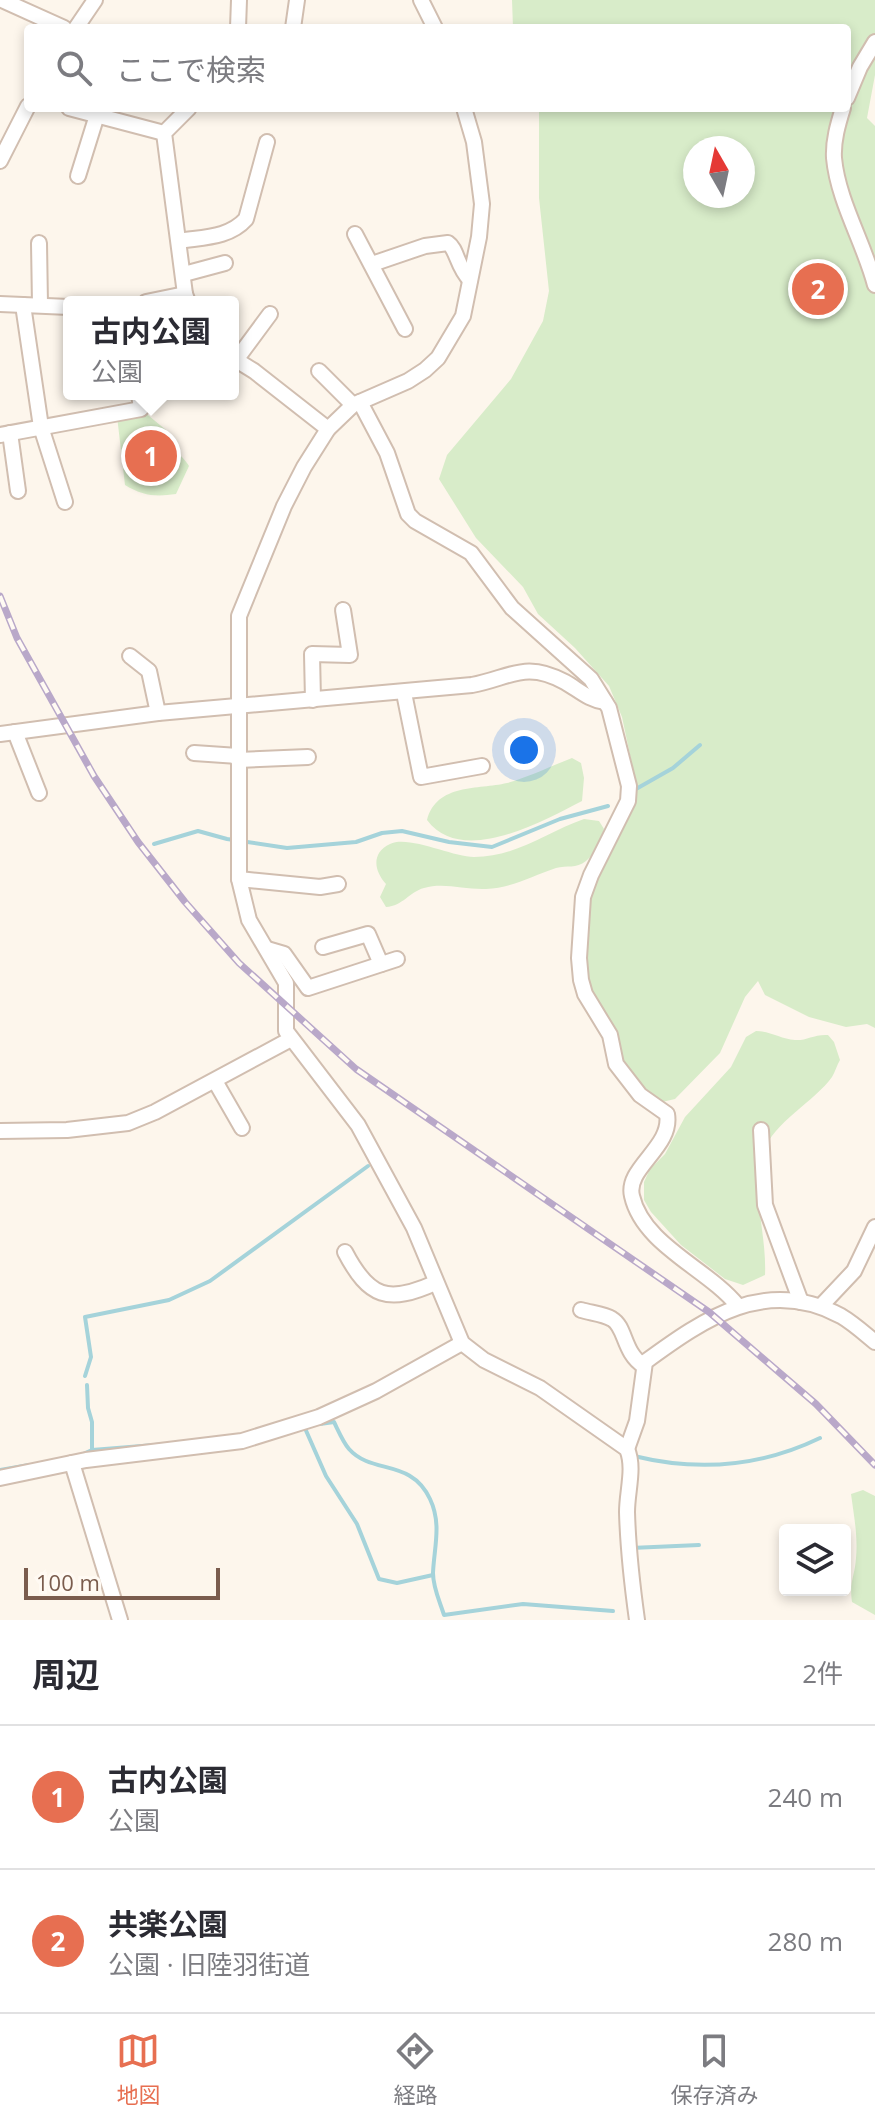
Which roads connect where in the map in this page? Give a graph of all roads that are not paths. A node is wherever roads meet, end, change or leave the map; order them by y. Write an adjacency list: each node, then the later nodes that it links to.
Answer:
1 (2, 0): 6 (street)
2 (95, 0): 7 (street)
3 (239, 0): 8 (street)
4 (297, 0): 9 (street)
5 (421, 0): 10 (street)
6 (55, 24)
7 (79, 24)
8 (238, 24)
9 (294, 24)
10 (430, 24)
11 (875, 42): 12 (street)
12 (851, 89)
13 (25, 112): 21 (street)
14 (85, 112): 18 (street)
15 (185, 112): 19 (street)
16 (465, 112): 29 (street)
17 (842, 112): 30 (street)
18 (97, 115): 19 (street); 22 (street)
19 (164, 133): 24 (street)
20 (267, 142): 24 (street)
21 (0, 161)
22 (78, 176)
23 (355, 234): 27 (street)
24 (179, 241): 28 (street)
25 (39, 243): 33 (street)
26 (225, 263): 28 (street)
27 (372, 264): 29 (street); 37 (street)
28 (184, 274): 31 (street)
29 (470, 280): 42 (street)
30 (875, 285)
31 (186, 296)
32 (0, 304): 34 (street)
33 (40, 304): 34 (street); 35 (street)
34 (23, 305): 43 (street)
35 (63, 306)
36 (270, 314): 38 (street)
37 (405, 329)
38 (239, 353)
39 (239, 362): 44 (street)
40 (319, 371): 42 (street)
41 (140, 400): 43 (street)
42 (356, 404): 44 (street); 52 (street)
43 (41, 427): 45 (street); 47 (street)
44 (328, 429): 53 (street)
45 (5, 434): 46 (street)
46 (18, 491)
47 (65, 502)
48 (343, 610): 51 (street)
49 (130, 656): 54 (street)
50 (404, 693): 51 (street); 52 (street); 59 (street)
51 (313, 700): 53 (street)
52 (605, 702): 76 (street)
53 (239, 708): 54 (street); 58 (street)
54 (158, 713): 55 (street)
55 (7, 733): 60 (street)
56 (194, 753): 58 (street)
57 (308, 757): 58 (street)
58 (238, 758): 61 (street)
59 (482, 766)
60 (39, 793)
61 (239, 879): 62 (street); 64 (street)
62 (338, 884)
63 (323, 947): 66 (street)
64 (267, 949): 66 (street); 67 (street)
65 (397, 959): 66 (street)
66 (381, 964)
67 (291, 1039): 68 (street); 74 (street)
68 (215, 1081): 69 (street); 71 (street)
69 (242, 1128)
70 (761, 1130): 75 (street)
71 (0, 1131)
72 (875, 1227): 77 (street)
73 (345, 1252): 74 (street)
74 (435, 1283): 80 (street)
75 (801, 1302): 76 (street); 77 (street)
76 (737, 1305): 81 (street)
77 (821, 1306): 79 (street)
78 (581, 1310): 81 (street)
79 (875, 1342)
80 (462, 1343): 82 (street); 83 (street)
81 (644, 1366): 82 (street)
82 (627, 1449): 86 (street)
83 (72, 1463): 84 (street); 85 (street)
84 (0, 1478)
85 (120, 1620)
86 (637, 1620)

